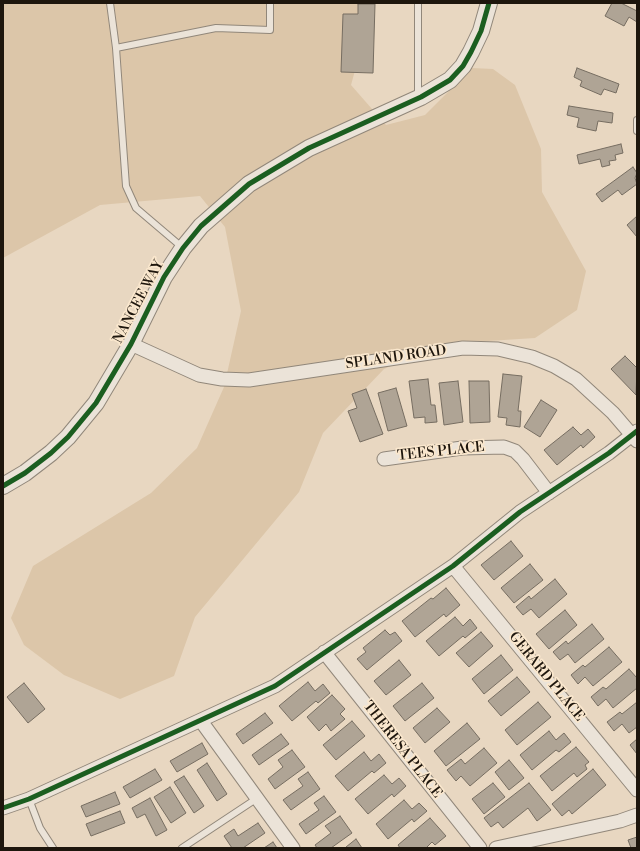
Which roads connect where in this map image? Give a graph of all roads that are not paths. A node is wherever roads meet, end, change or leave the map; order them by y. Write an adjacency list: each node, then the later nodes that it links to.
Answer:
1 (110, 3): 5 (lane)
2 (270, 3): 5 (lane)
3 (418, 3): 6 (lane)
4 (489, 3): 6 (street, NANCEE WAY)
5 (116, 48): 9 (lane)
6 (418, 99): 9 (street, NANCEE WAY)
7 (637, 120): 8 (lane)
8 (637, 131)
9 (183, 248): 10 (street, NANCEE WAY)
10 (131, 344): 11 (street, SPLAND ROAD); 13 (street, NANCEE WAY)
11 (636, 436): 14 (street)
12 (384, 459): 14 (street, TEES PLACE)
13 (3, 486)
14 (549, 493): 15 (street)
15 (453, 566): 16 (street); 18 (street, GERARD PLACE)
16 (324, 652): 17 (street); 26 (street, THERESA PLACE)
17 (201, 721): 19 (street); 20 (street)
18 (637, 790)
19 (29, 799): 21 (street); 23 (lane)
20 (256, 799): 24 (lane); 25 (street)
21 (3, 808)
22 (637, 815): 27 (street)
23 (53, 848)
24 (182, 848)
25 (293, 848)
26 (480, 848)
27 (496, 848)

